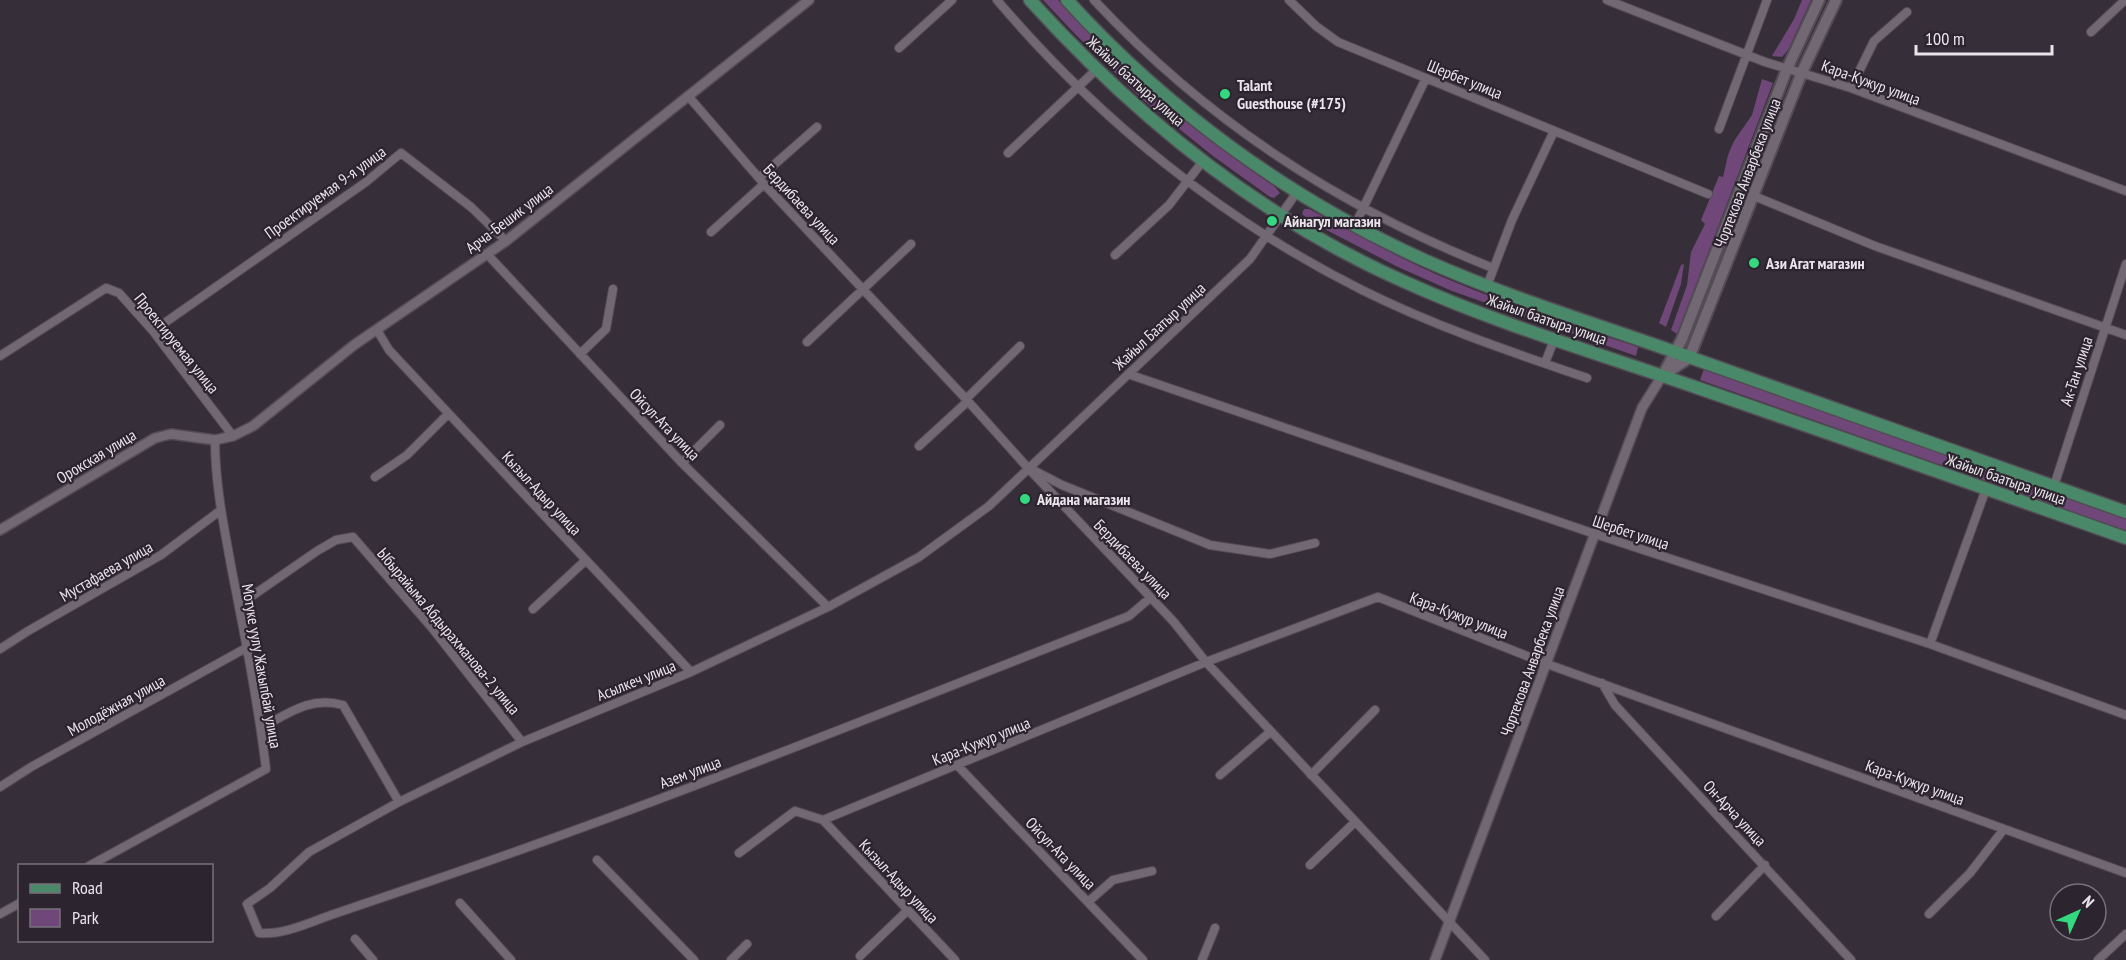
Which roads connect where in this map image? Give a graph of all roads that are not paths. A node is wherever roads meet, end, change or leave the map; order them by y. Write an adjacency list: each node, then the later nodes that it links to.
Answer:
1 (809, 0): 23 (street, Арча-Бешик улица)
2 (952, 0): 15 (street)
3 (997, 0): 21 (street)
4 (1030, 0): 18 (main road, Жайыл баатыра улица)
5 (1067, 0): 32 (main road, Жайыл баатыра улица)
6 (1094, 0): 35 (street)
7 (1289, 0): 20 (street, Шербет улица)
8 (1607, 0): 16 (street, Кара-Кужур улица)
9 (1767, 0): 16 (street)
10 (1819, 0): 17 (main road, Чортекова Анварбека улица)
11 (1836, 0): 19 (main road, Чортекова Анварбека улица)
12 (2125, 0): 14 (street)
13 (1907, 12): 22 (street)
14 (2091, 32)
15 (899, 48)
16 (1746, 55): 17 (street, Кара-Кужур улица); 25 (street)
17 (1787, 69): 19 (street, Кара-Кужур улица); 56 (main road, Чортекова Анварбека улица)
18 (1096, 70): 21 (street); 28 (main road, Жайыл баатыра улица)
19 (1802, 72): 22 (street, Кара-Кужур улица); 34 (main road, Чортекова Анварбека улица)
20 (1426, 78): 26 (street, Шербет улица); 35 (street)
21 (1079, 88): 27 (street); 30 (street)
22 (1851, 88): 31 (street, Кара-Кужур улица)
23 (689, 97): 29 (street, Бердибаева улица); 40 (street, Арча-Бешик улица)
24 (817, 127): 29 (street)
25 (1719, 129)
26 (1554, 131): 33 (street, Шербет улица); 45 (street)
27 (1008, 153)
28 (1203, 161): 30 (street); 36 (main road, Жайыл баатыра улица)
29 (762, 181): 38 (street); 48 (street, Бердибаева улица)
30 (1188, 181): 39 (street); 43 (street)
31 (2126, 191)
32 (1297, 192): 36 (street, Жайыл Баатыр улица); 37 (main road, Жайыл баатыра улица)
33 (1708, 194)
34 (1754, 196): 49 (street); 59 (main road, Чортекова Анварбека улица)
35 (1364, 209): 37 (street); 45 (street)
36 (1281, 215): 39 (street, Жайыл Баатыр улица); 53 (main road, Жайыл баатыра улица)
37 (1355, 225): 46 (main road, Жайыл баатыра улица)
38 (711, 232)
39 (1267, 236): 60 (street); 61 (street, Жайыл Баатыр улица)
40 (506, 241): 42 (street, Арча-Бешик улица); 51 (street, Проектируемая 9-я улица)
41 (911, 244): 48 (street)
42 (487, 254): 50 (street, Арча-Бешик улица); 57 (street, Ойсул-Ата улица)
43 (1116, 255)
44 (2126, 264): 49 (street, Ак-Тан улица)
45 (1493, 268): 46 (street)
46 (1487, 286): 56 (main road, Жайыл баатыра улица)
47 (613, 289): 57 (street)
48 (863, 289): 54 (street); 64 (street, Бердибаева улица)
49 (2104, 327): 52 (street); 73 (street, Ак-Тан улица)
50 (377, 330): 65 (street, Кызыл-Адыр улица); 67 (street, Арча-Бешик улица)
51 (153, 331): 58 (street, Проектируемая улица); 67 (street, Проектируемая улица)
52 (2126, 334)
53 (1554, 340): 60 (street); 62 (main road, Жайыл баатыра улица)
54 (807, 342)
55 (1020, 346): 64 (street)
56 (1676, 353): 59 (main road, Жайыл баатыра улица); 62 (main road, Чортекова Анварбека улица)
57 (579, 354): 70 (street, Ойсул-Ата улица)
58 (0, 356)
59 (1689, 358): 62 (main road); 73 (main road, Жайыл баатыра улица)
60 (1545, 363): 63 (street)
61 (1128, 374): 71 (street, Жайыл Баатыр улица); 78 (street, Шербет улица)
62 (1662, 376): 74 (main road, Жайыл баатыра улица); 78 (street, Чортекова Анварбека улица)
63 (1587, 378)
64 (967, 400): 69 (street); 71 (street, Бердибаева улица)
65 (448, 414): 72 (street); 81 (street, Кызыл-Адыр улица)
66 (720, 425): 70 (street)
67 (233, 436): 68 (street, Арча-Бешик улица)
68 (215, 440): 75 (street, Мотуке уулу Жакыпбай улица); 77 (street, Орокская улица)
69 (919, 446)
70 (682, 463): 84 (street, Ойсул-Ата улица)
71 (1028, 468): 80 (street); 82 (street, Бердибаева улица); 84 (street, Асылкеч улица)
72 (375, 477)
73 (2054, 486): 76 (main road, Жайыл баатыра улица)
74 (1986, 489): 79 (main road, Жайыл баатыра улица); 86 (street)
75 (221, 510): 83 (street, Мотуке уулу Жакыпбай улица); 88 (street, Мустафаева улица)
76 (2126, 512)
77 (0, 530)
78 (1595, 534): 86 (street, Шербет улица); 90 (street, Чортекова Анварбека улица)
79 (2126, 538)
80 (1314, 543)
81 (586, 560): 85 (street); 91 (street, Кызыл-Адыр улица)
82 (1150, 598): 89 (street, Бердибаева улица); 116 (street, Азем улица)
83 (239, 605): 87 (street, Мотуке уулу Жакыпбай улица); 97 (street, Ыбырайыма Абдырахманова-2 улица)
84 (828, 607): 91 (street, Асылкеч улица)
85 (533, 609)
86 (1930, 644): 94 (street, Шербет улица)
87 (246, 648): 95 (street, Мотуке уулу Жакыпбай улица); 101 (street, Молодёжная улица)
88 (0, 649)
89 (1206, 662): 90 (street, Кара-Кужур улица); 96 (street, Бердибаева улица); 98 (street, Кара-Кужур улица)
90 (1547, 664): 92 (street, Кара-Кужур улица); 121 (street, Чортекова Анварбека улица)
91 (692, 672): 97 (street, Асылкеч улица)
92 (1601, 683): 105 (street, Кара-Кужур улица); 110 (street, Он-Арча улица)
93 (1375, 710): 100 (street)
94 (2126, 715)
95 (261, 728): 102 (street); 108 (street, Мотуке уулу Жакыпбай улица)
96 (1270, 732): 99 (street); 100 (street, Бердибаева улица)
97 (522, 742): 102 (street, Асылкеч улица)
98 (958, 765): 103 (street, Кара-Кужур улица); 113 (street, Ойсул-Ата улица)
99 (1220, 775)
100 (1311, 775): 104 (street, Бердибаева улица)
101 (0, 788)
102 (399, 802): 116 (street, Асылкеч улица)
103 (823, 820): 106 (street); 117 (street, Кызыл-Адыр улица)
104 (1355, 822): 109 (street); 121 (street, Бердибаева улица)
105 (2004, 829): 112 (street, Кара-Кужур улица); 119 (street)
106 (739, 853)
107 (597, 860): 129 (street)
108 (93, 864)
109 (1310, 865)
110 (1765, 865): 120 (street); 136 (street, Он-Арча улица)
111 (1152, 872): 113 (street)
112 (2126, 873)
113 (1088, 902): 132 (street, Ойсул-Ата улица)
114 (460, 903): 128 (street)
115 (18, 904): 118 (street)
116 (247, 904)
117 (908, 910): 126 (street); 131 (street, Кызыл-Адыр улица)
118 (0, 914)
119 (1929, 914)
120 (1716, 916)
121 (1449, 923): 134 (street, Чортекова Анварбека улица); 135 (street, Бердибаева улица)
122 (1215, 928): 133 (street)
123 (2126, 934): 137 (street)
124 (355, 939): 127 (street)
125 (747, 944): 130 (street)
126 (860, 957)
127 (373, 960)
128 (511, 960)
129 (694, 960)
130 (731, 960)
131 (955, 960)
132 (1143, 960)
133 (1202, 960)
134 (1435, 960)
135 (1485, 960)
136 (1851, 960)
137 (2098, 960)

